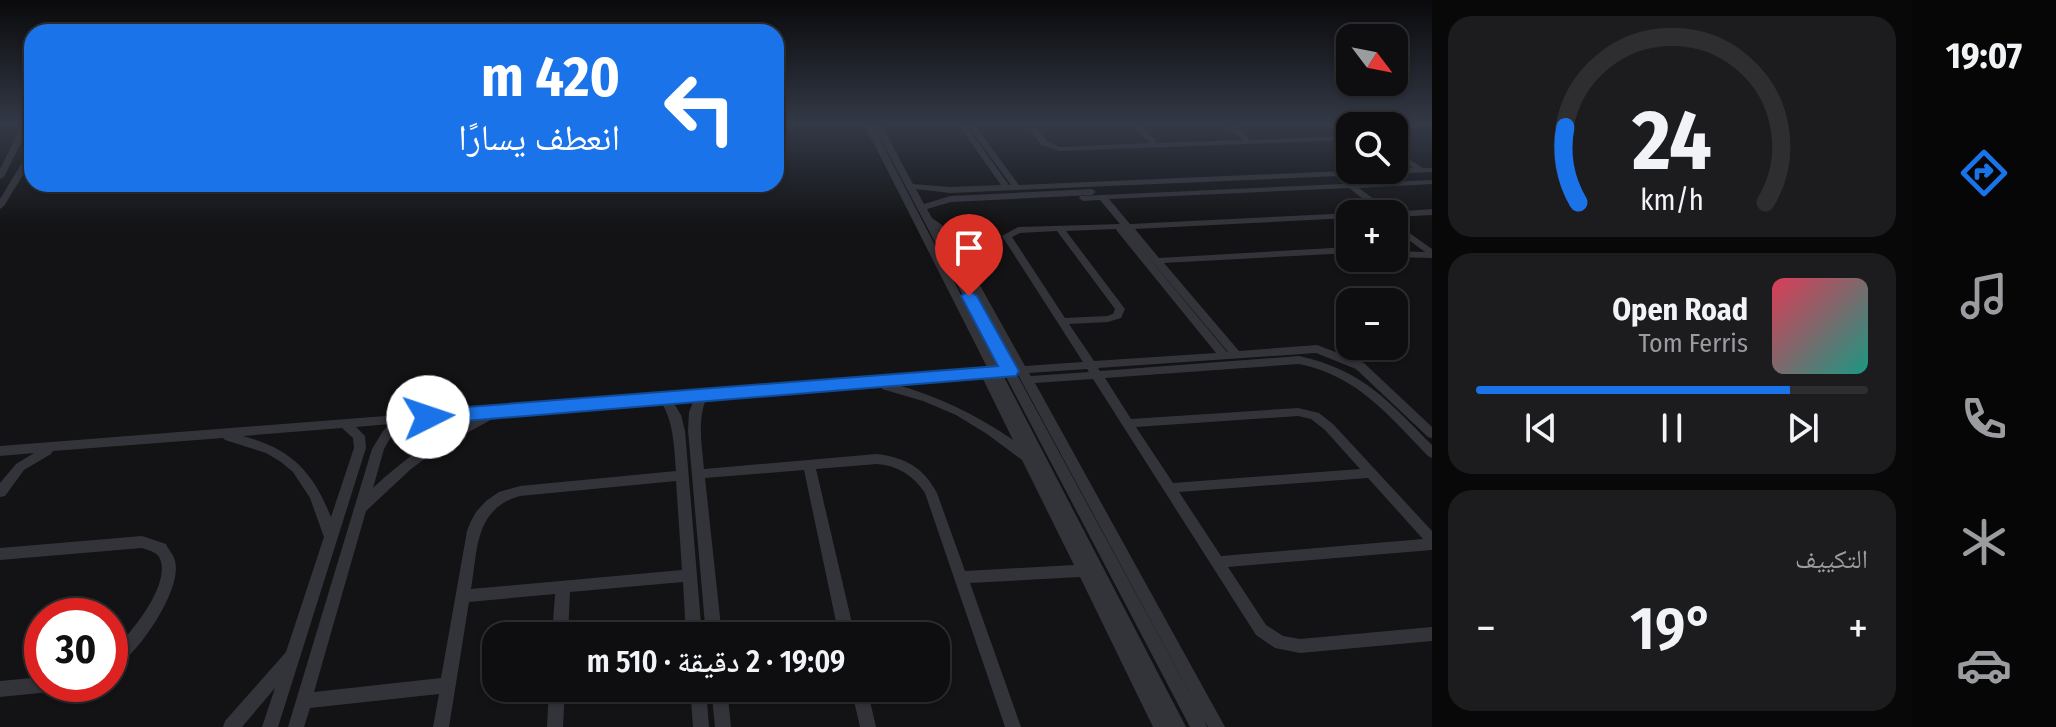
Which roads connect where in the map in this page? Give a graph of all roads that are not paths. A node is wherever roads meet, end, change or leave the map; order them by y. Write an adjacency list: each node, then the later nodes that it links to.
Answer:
1 (9, 158): 11 (street)
2 (885, 158): 42 (street)
3 (895, 158): 14 (street)
4 (985, 158): 15 (street)
5 (995, 158): 16 (street)
6 (1408, 163): 9 (street)
7 (24, 166): 22 (street)
8 (1408, 166): 9 (street)
9 (1416, 170): 10 (street); 16 (street)
10 (1432, 170)
11 (0, 177)
12 (1432, 179): 13 (street)
13 (1346, 185): 17 (street); 18 (street); 19 (street); 20 (street)
14 (910, 186): 17 (street); 24 (street)
15 (1007, 188): 16 (street); 17 (street)
16 (1017, 188)
17 (967, 194): 21 (street)
18 (1098, 198): 21 (street); 27 (street)
19 (1362, 200)
20 (1369, 200)
21 (938, 201): 24 (street)
22 (0, 206)
23 (1432, 212): 25 (street)
24 (926, 214): 43 (street)
25 (1408, 214)
26 (1336, 216): 27 (street)
27 (1123, 226): 29 (street); 38 (street); 40 (street)
28 (1408, 227): 33 (street)
29 (1059, 228): 39 (street); 39 (street)
30 (1408, 236): 31 (street)
31 (1418, 243): 32 (street); 36 (street)
32 (1408, 245)
33 (1432, 246)
34 (1336, 251): 38 (street)
35 (1408, 254): 36 (street)
36 (1432, 254)
37 (1336, 257): 38 (street)
38 (1160, 264): 40 (street)
39 (1063, 321): 41 (street)
40 (1229, 354): 41 (street); 51 (street)
41 (1095, 370): 43 (street); 49 (street); 57 (street)
42 (991, 373): 43 (street); 44 (street); 58 (street); 81 (street)
43 (1021, 374): 103 (street); 104 (street)
44 (874, 383): 45 (street); 58 (street)
45 (701, 396): 46 (street); 61 (street)
46 (666, 399): 47 (street); 62 (street)
47 (502, 412): 48 (street); 66 (street)
48 (403, 419): 50 (street); 54 (street)
49 (1129, 423): 60 (street); 64 (street)
50 (344, 424): 52 (street); 53 (street)
51 (1432, 434)
52 (212, 435): 55 (street); 67 (street)
53 (361, 445): 54 (street); 67 (street)
54 (380, 445): 66 (street)
55 (56, 447): 56 (street); 63 (street)
56 (0, 451)
57 (1432, 453)
58 (1028, 459): 71 (street)
59 (809, 465): 61 (street); 73 (street); 79 (street)
60 (1371, 473): 64 (street); 68 (street)
61 (698, 474): 78 (street)
62 (683, 475): 72 (street); 75 (street)
63 (5, 476): 65 (street)
64 (1170, 488): 70 (street)
65 (0, 492)
66 (361, 508): 87 (street)
67 (331, 538): 83 (street)
68 (1432, 542): 70 (street)
69 (0, 554): 82 (street)
70 (1217, 562): 80 (street)
71 (1084, 571): 73 (street); 81 (street)
72 (690, 575): 74 (street); 77 (street)
73 (960, 577): 100 (street)
74 (563, 587): 75 (street); 76 (street)
75 (464, 596): 84 (street)
76 (561, 622)
77 (693, 622)
78 (713, 622)
79 (844, 622)
80 (1432, 634)
81 (1125, 638): 101 (street); 102 (street)
82 (128, 646)
83 (295, 651): 92 (street); 93 (street)
84 (448, 685): 87 (street); 95 (street)
85 (24, 687): 86 (street)
86 (0, 689)
87 (304, 701): 94 (street)
88 (556, 702): 96 (street)
89 (699, 702): 97 (street)
90 (720, 702): 98 (street)
91 (862, 702): 99 (street)
92 (231, 727)
93 (270, 727)
94 (296, 727)
95 (441, 727)
96 (555, 727)
97 (701, 727)
98 (723, 727)
99 (868, 727)
100 (1013, 727)
101 (1162, 727)
102 (1178, 727)
103 (1199, 727)
104 (1217, 727)

